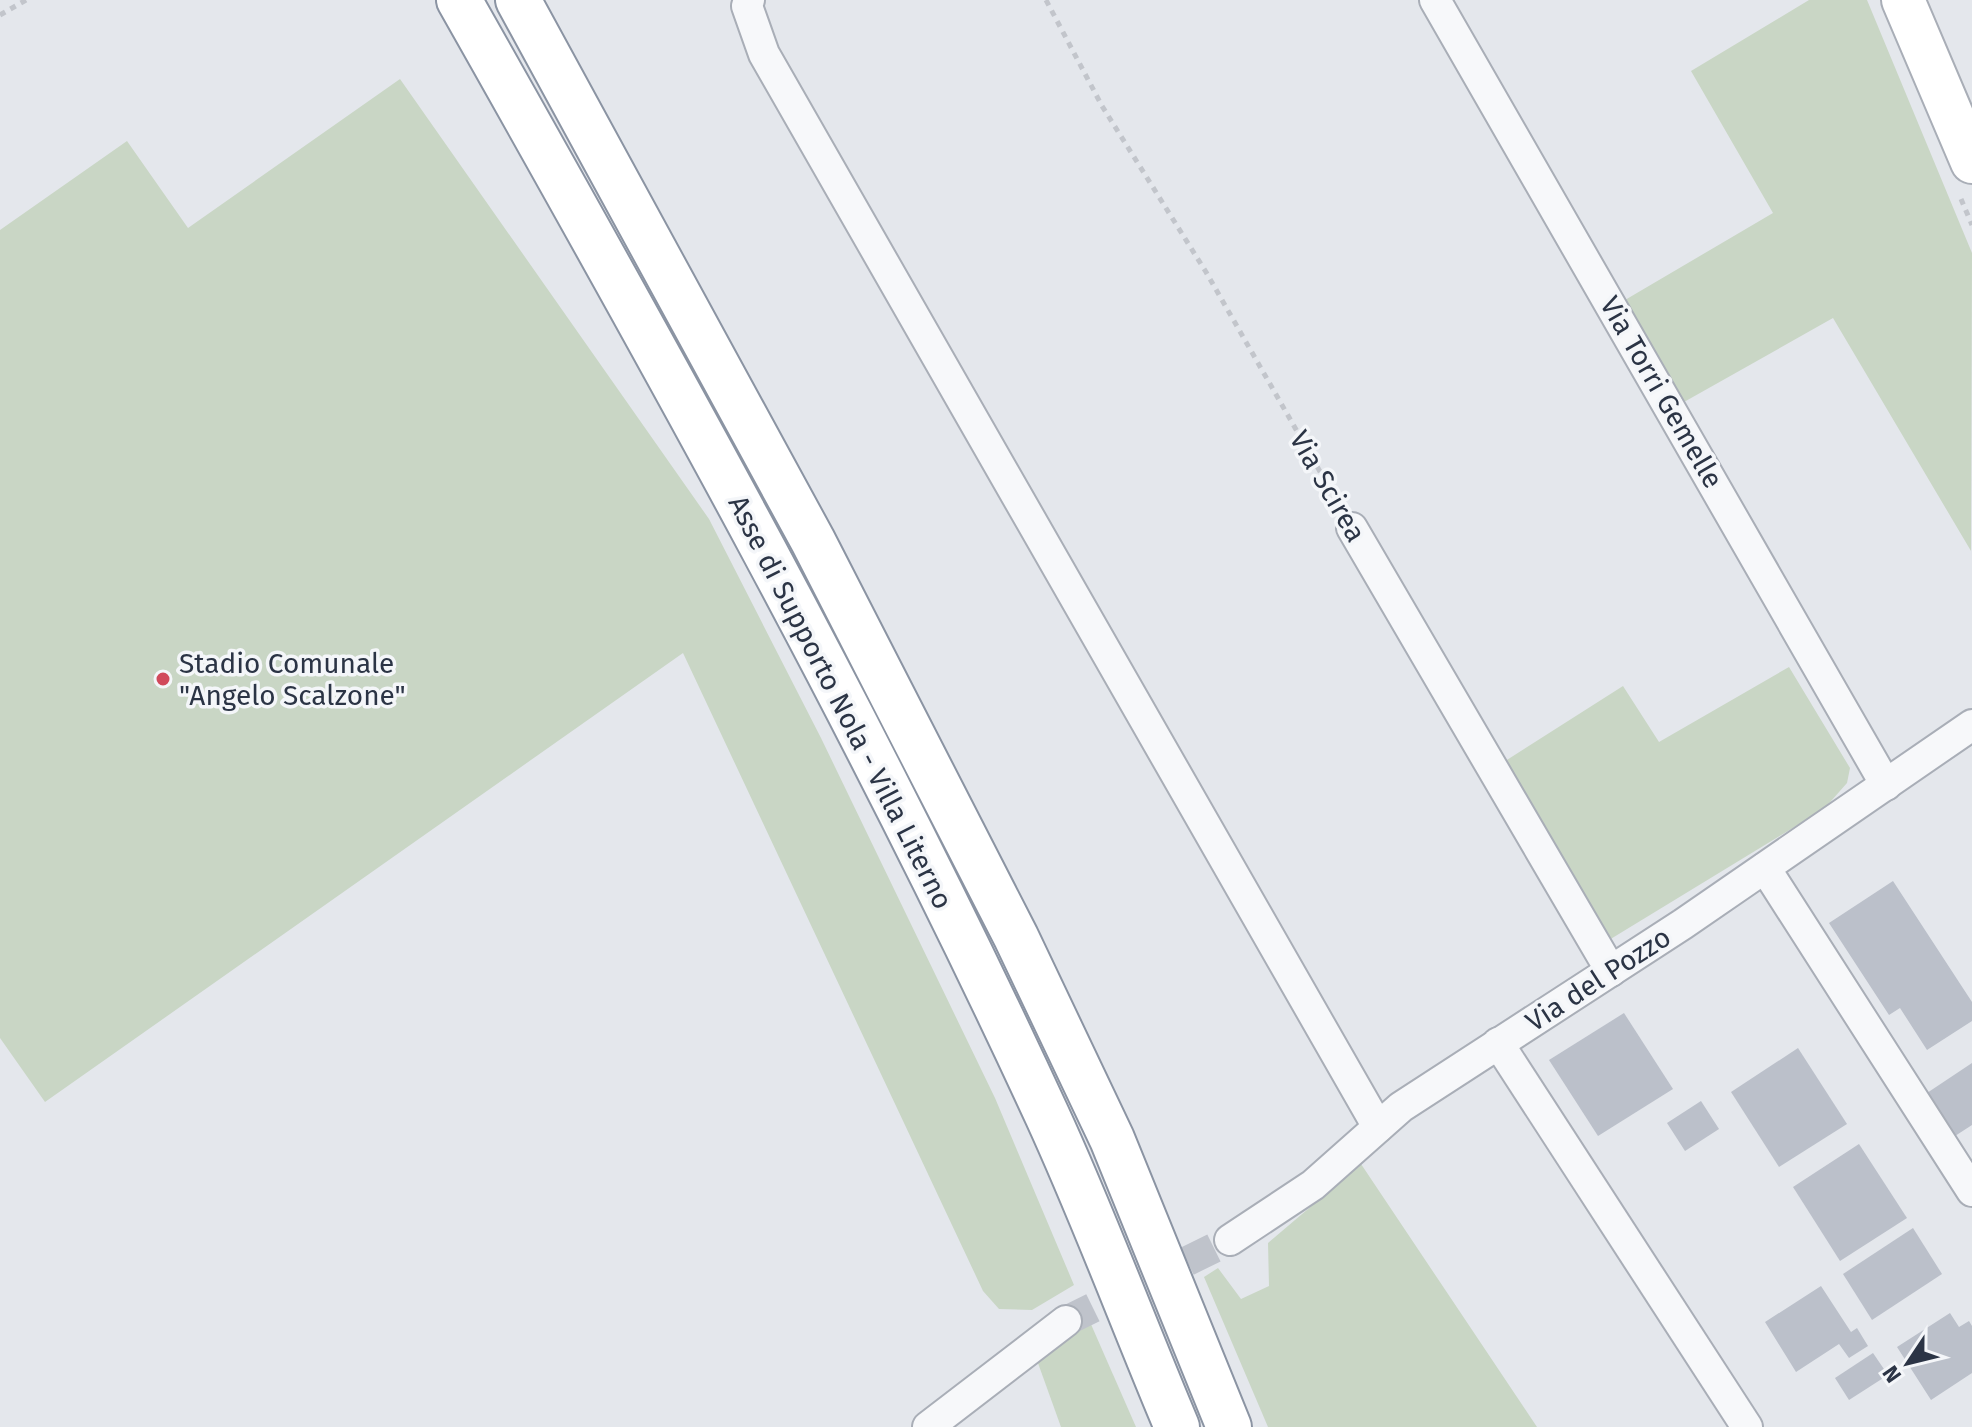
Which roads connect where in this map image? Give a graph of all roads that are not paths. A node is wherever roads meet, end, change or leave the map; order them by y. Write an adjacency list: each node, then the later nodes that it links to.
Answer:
1 (459, 0): 18 (highway, Asse di Supporto Nola - Villa Literno)
2 (518, 0): 19 (highway, Asse di Supporto Nola - Villa Literno)
3 (749, 0): 13 (street)
4 (1435, 0): 9 (street, Via Torri Gemelle)
5 (1903, 0): 6 (main road)
6 (1972, 162)
7 (1352, 528): 11 (street, Via Scirea)
8 (1972, 725): 9 (street, Via del Pozzo)
9 (1886, 785): 10 (street, Via del Pozzo)
10 (1765, 868): 11 (street, Via del Pozzo); 14 (street)
11 (1611, 971): 12 (street, Via del Pozzo)
12 (1498, 1043): 13 (street, Via del Pozzo); 20 (street)
13 (1378, 1127): 15 (street, Via del Pozzo)
14 (1972, 1191)
15 (1230, 1240)
16 (1066, 1321): 17 (street)
17 (928, 1427)
18 (1177, 1427)
19 (1229, 1427)
20 (1747, 1427)

